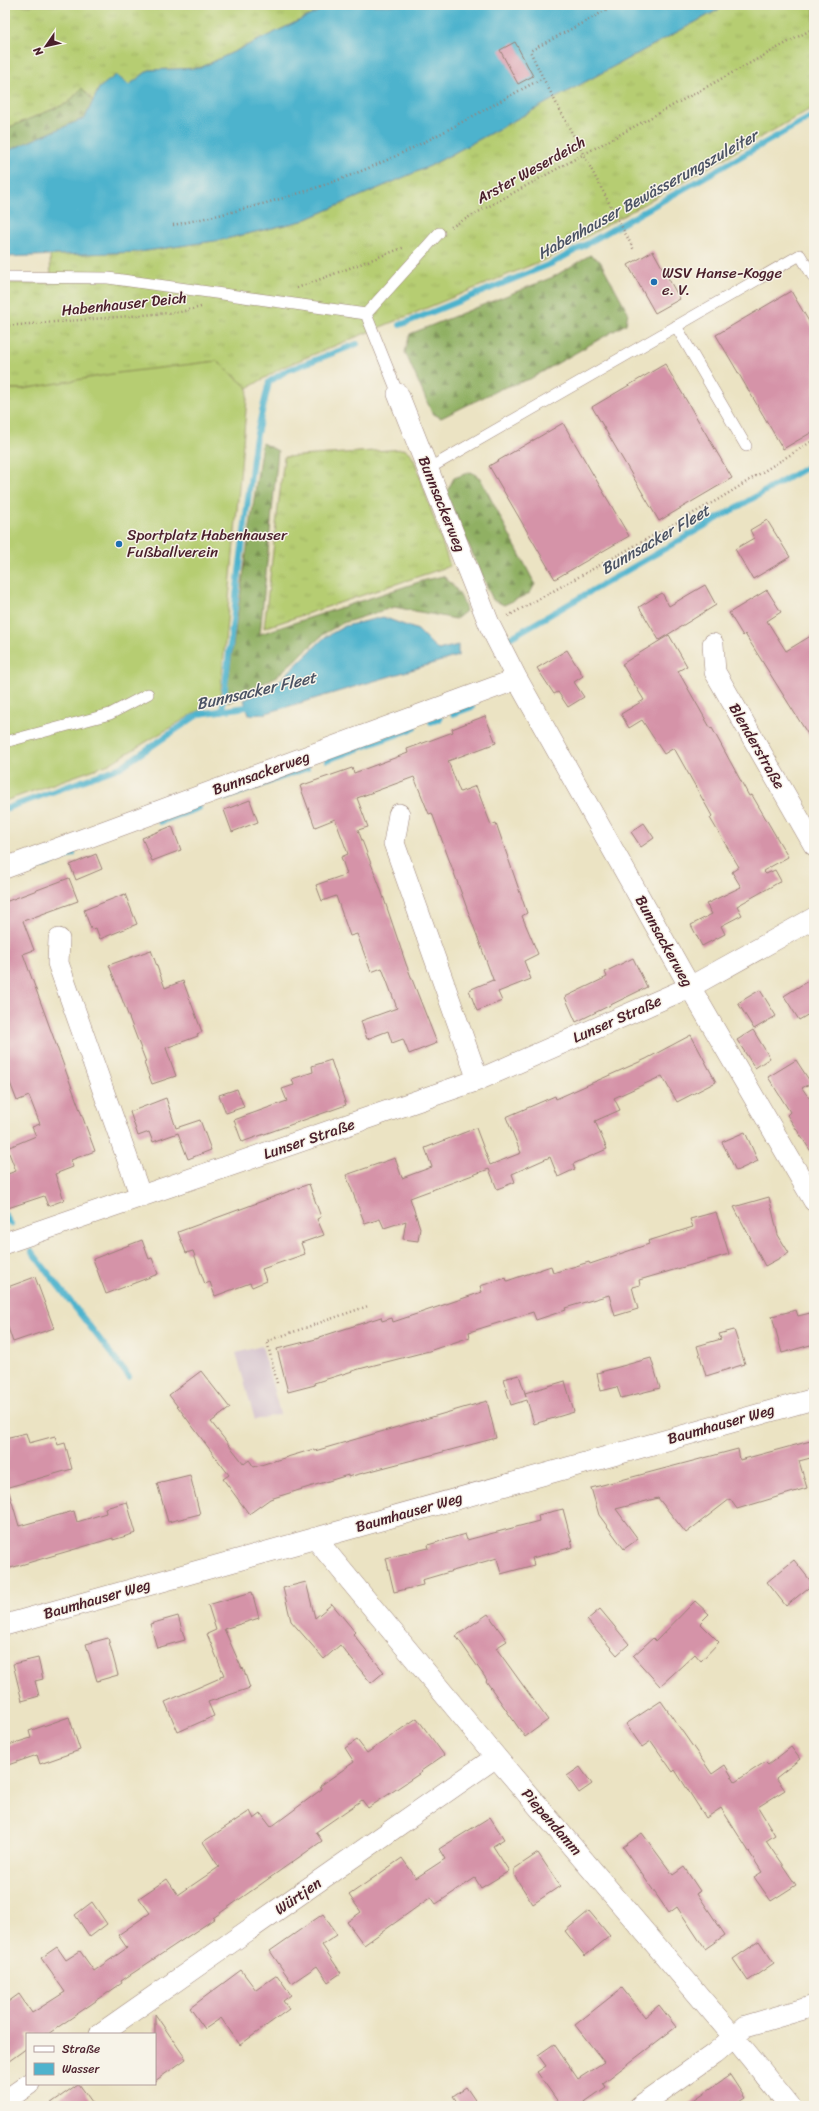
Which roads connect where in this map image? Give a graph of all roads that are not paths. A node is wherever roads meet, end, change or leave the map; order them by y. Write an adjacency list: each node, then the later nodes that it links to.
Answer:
1 (439, 233): 4 (lane)
2 (5, 276): 4 (lane)
3 (814, 278): 5 (lane)
4 (366, 314): 6 (lane)
5 (676, 326): 7 (lane); 8 (lane)
6 (398, 394): 8 (street, Bunnsackerweg)
7 (746, 446)
8 (428, 469): 10 (street, Bunnsackerweg)
9 (713, 644): 14 (street, Blenderstraße)
10 (517, 679): 15 (street, Bunnsackerweg); 18 (street, Bunnsackerweg)
11 (148, 694): 12 (lane)
12 (5, 742)
13 (399, 814): 19 (street)
14 (814, 845)
15 (5, 868)
16 (814, 918): 18 (street)
17 (59, 940): 20 (street)
18 (690, 987): 19 (street, Lunser Straße); 21 (street, Bunnsackerweg)
19 (478, 1080): 20 (street, Lunser Straße)
20 (141, 1197): 22 (street, Lunser Straße)
21 (814, 1201)
22 (5, 1243)
23 (814, 1398): 24 (street, Baumhauser Weg)
24 (315, 1538): 25 (street, Baumhauser Weg); 26 (street, Piependamm)
25 (5, 1625)
26 (496, 1757): 28 (street, Würtjen); 29 (street, Piependamm)
27 (814, 2006): 29 (street)
28 (101, 2033)
29 (733, 2036): 32 (street); 33 (street, Piependamm)
30 (28, 2085): 31 (street)
31 (5, 2101)
32 (640, 2106)
33 (790, 2106)

